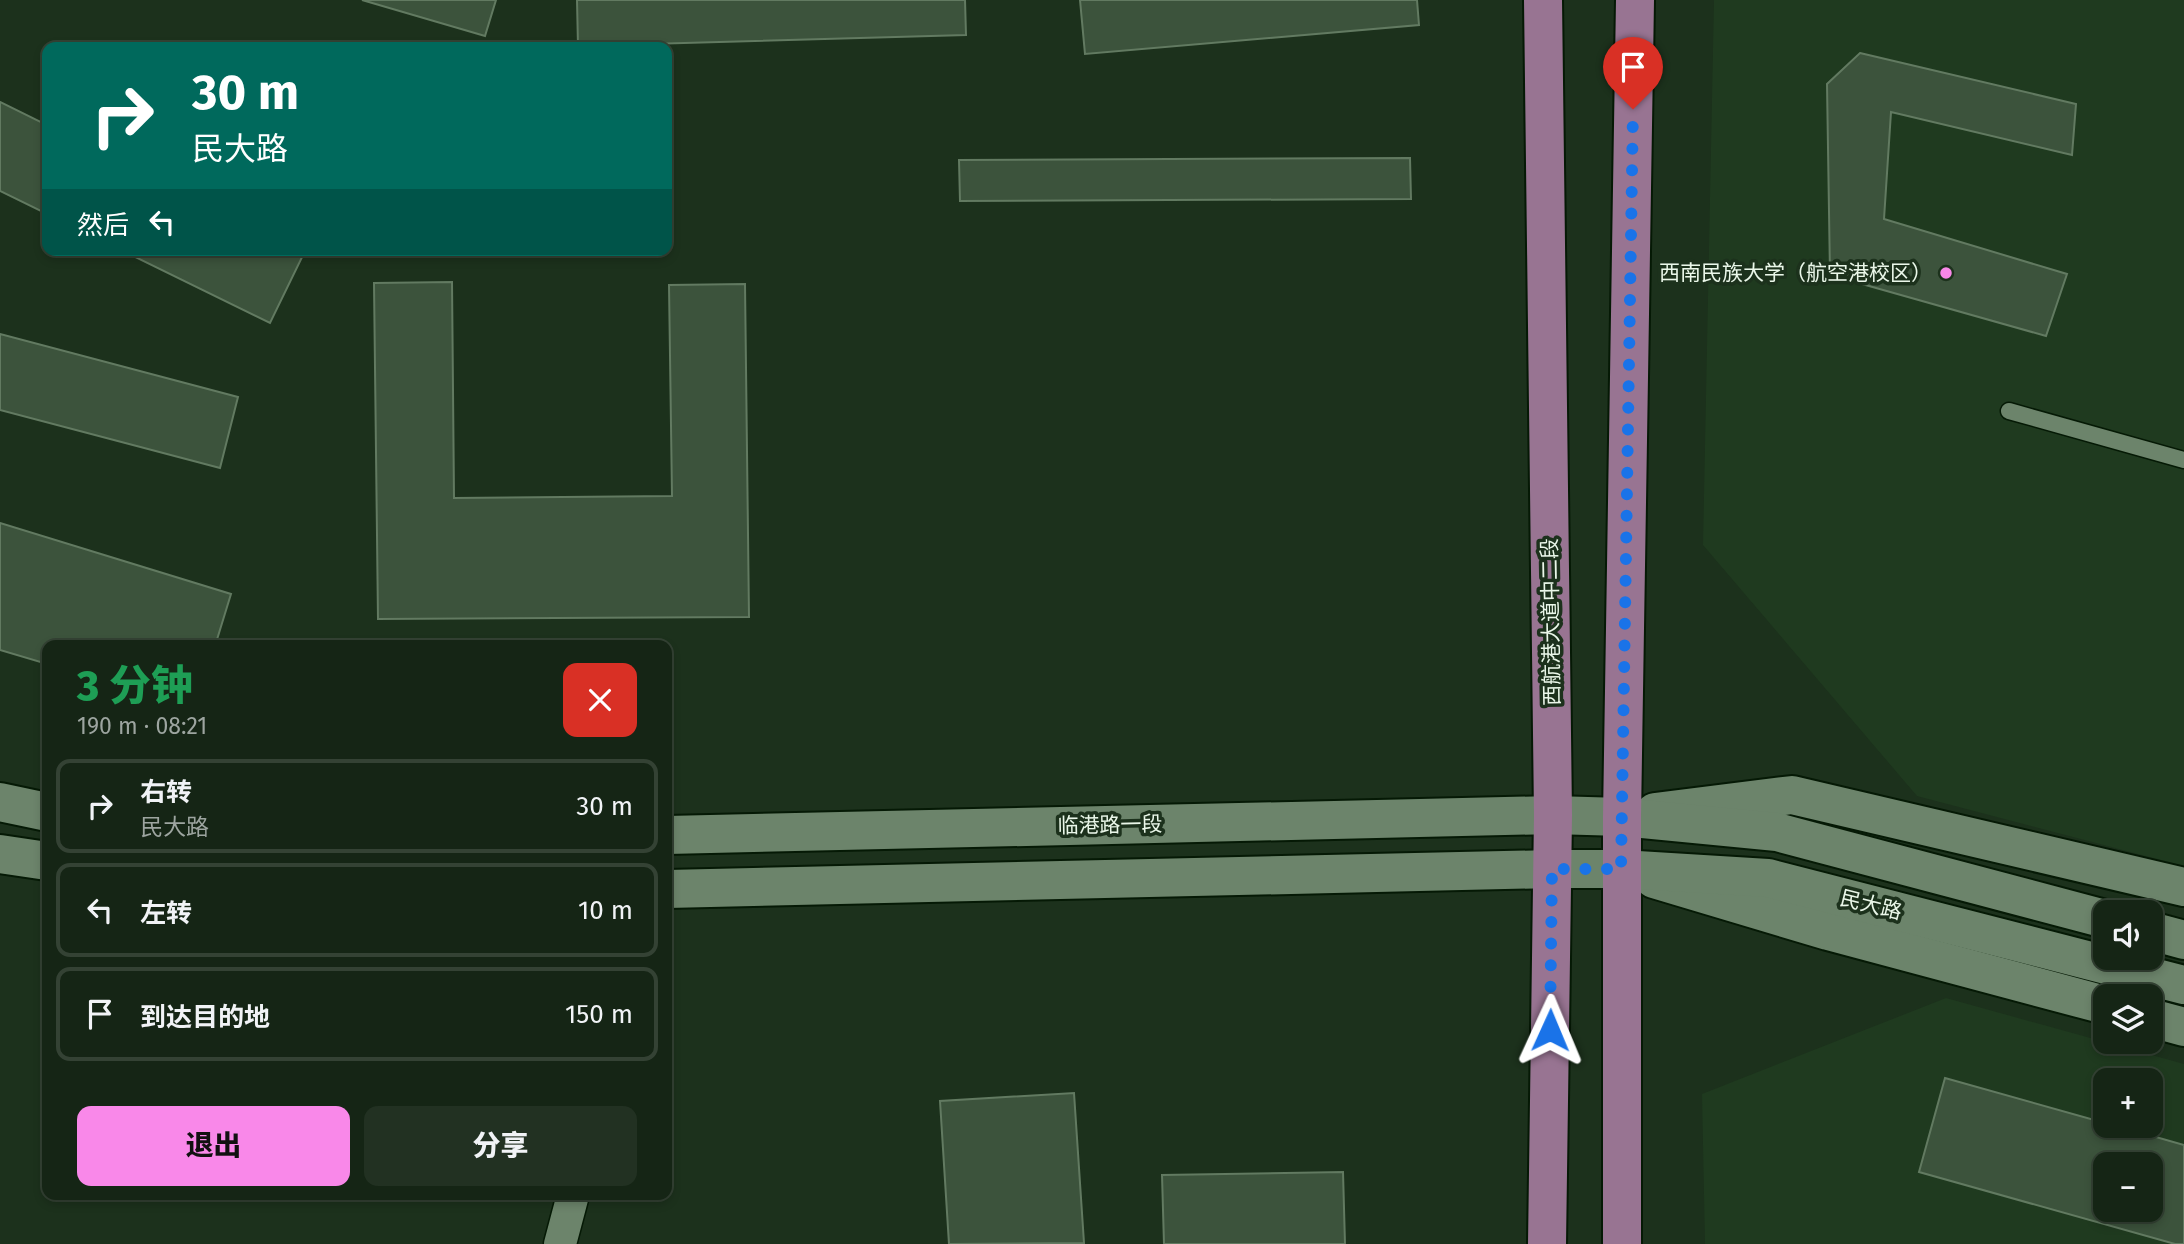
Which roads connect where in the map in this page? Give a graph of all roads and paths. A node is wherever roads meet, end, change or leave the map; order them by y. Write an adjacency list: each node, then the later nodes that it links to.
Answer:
1 (1543, 0): 7 (main road, 西航港大道中二段)
2 (1635, 0): 8 (main road)
3 (2009, 411): 4 (lane)
4 (2184, 460)
5 (0, 802): 6 (main road)
6 (42, 810)
7 (1553, 815): 8 (main road); 9 (main road, 临港路一段); 12 (main road, 西航港大道中二段)
8 (1622, 817): 13 (main road); 14 (main road); 16 (main road)
9 (672, 835)
10 (0, 854): 11 (main road)
11 (42, 860)
12 (1552, 869): 13 (main road, 民大路); 15 (main road); 25 (main road, 西航港大道中二段)
13 (1621, 869): 19 (main road, 民大路); 20 (main road); 26 (main road)
14 (2184, 887)
15 (672, 889)
16 (2093, 916)
17 (2163, 934): 18 (main road)
18 (2184, 940)
19 (2184, 985)
20 (2093, 1003)
21 (2163, 1021): 22 (main road)
22 (2184, 1027)
23 (572, 1200): 24 (street)
24 (560, 1244)
25 (1547, 1244)
26 (1622, 1244)

